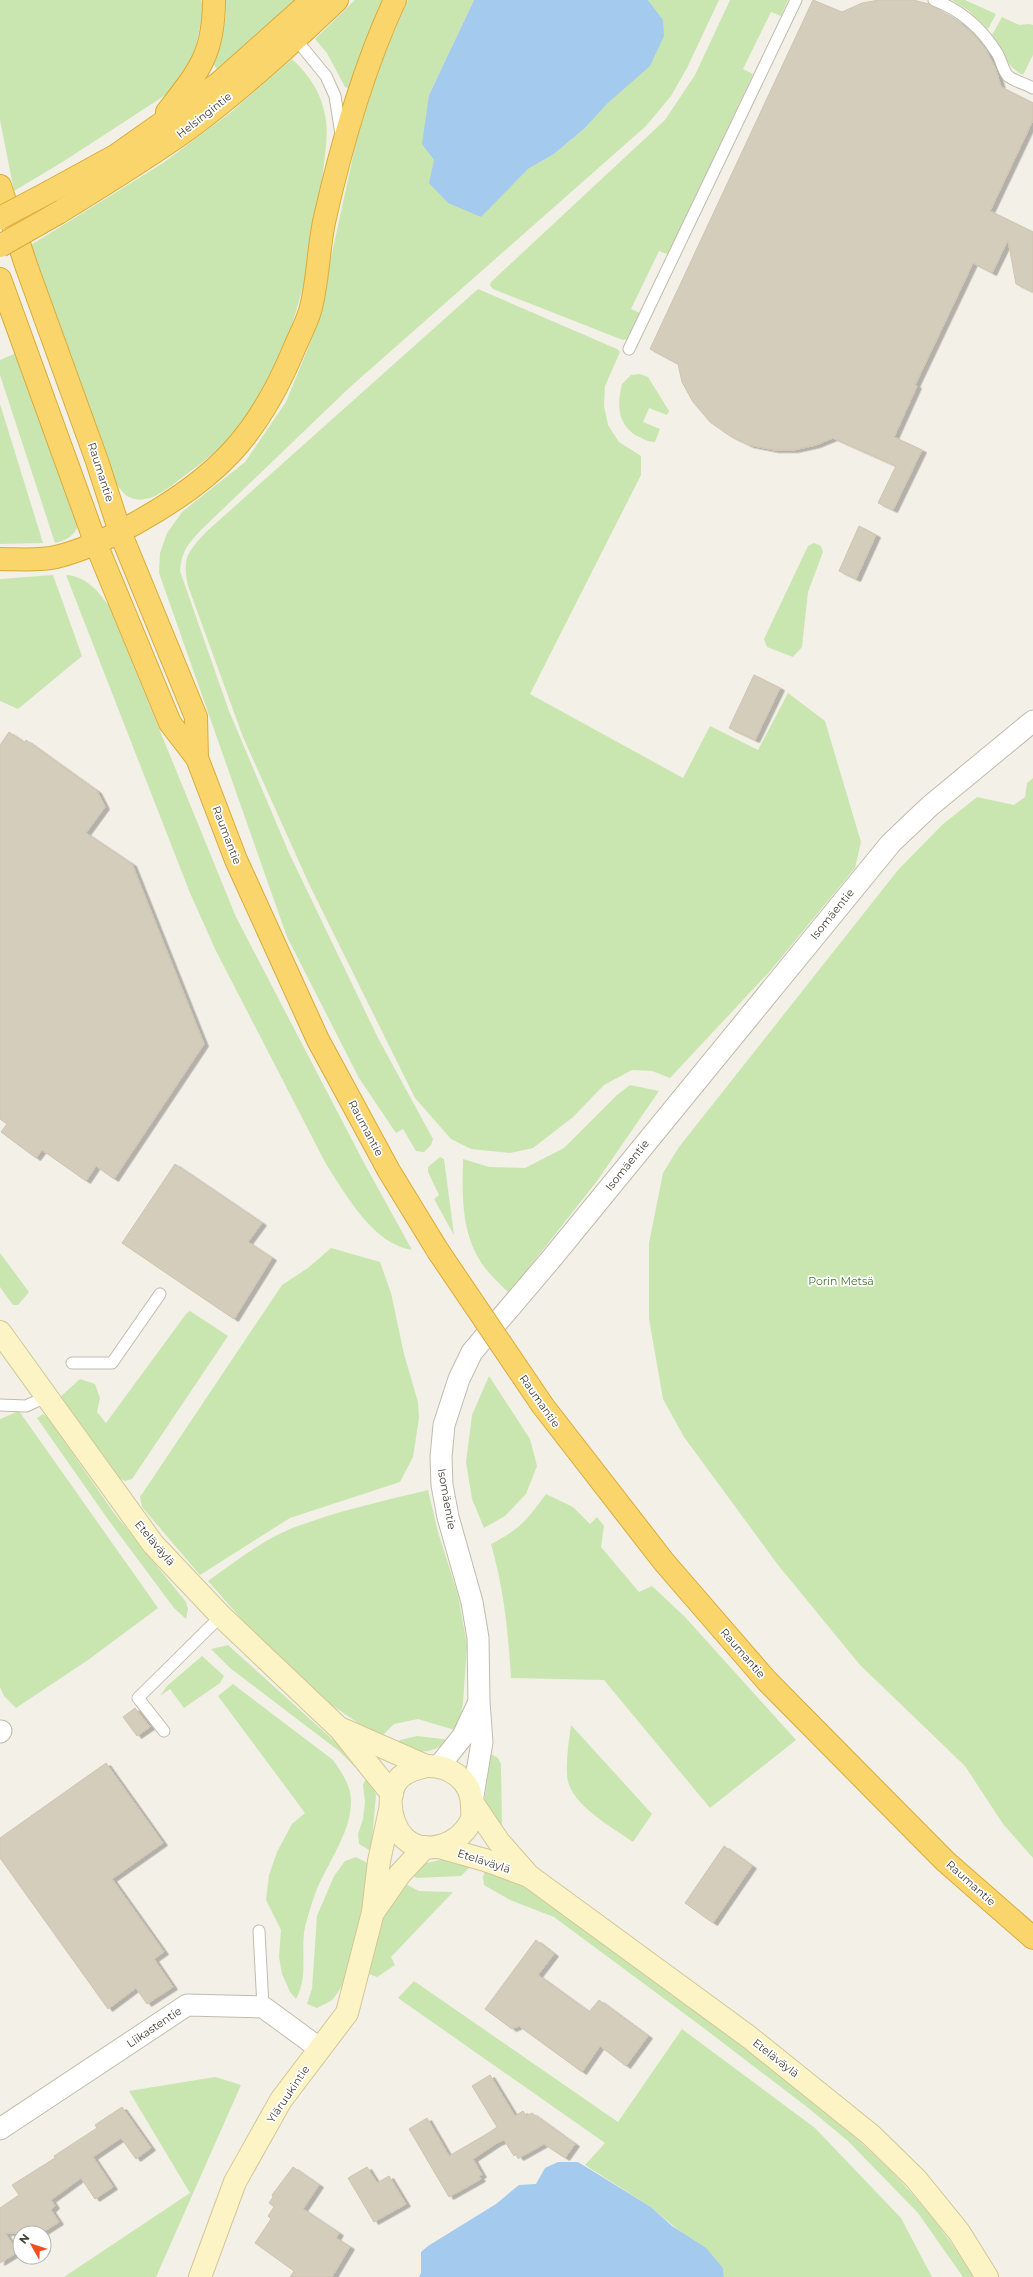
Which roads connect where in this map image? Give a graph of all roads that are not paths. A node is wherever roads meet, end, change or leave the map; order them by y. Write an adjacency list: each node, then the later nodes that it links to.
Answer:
1 (214, 0): 9 (highway)
2 (312, 0): 7 (highway, Helsingintie)
3 (337, 0): 7 (highway, Helsingintie)
4 (395, 0): 10 (highway)
5 (796, 0): 15 (lane)
6 (934, 0): 8 (lane)
7 (290, 33): 9 (highway, Helsingintie); 10 (lane); 13 (highway, Helsingintie, bridge)
8 (1033, 88)
9 (155, 128): 12 (highway, Helsingintie, bridge)
10 (343, 142): 16 (highway)
11 (0, 186): 16 (highway, Raumantie)
12 (0, 218)
13 (0, 246)
14 (0, 279): 17 (highway, Raumantie)
15 (629, 349)
16 (120, 532): 17 (highway); 20 (highway, Raumantie)
17 (96, 544): 18 (highway); 20 (highway, Raumantie)
18 (0, 559)
19 (1033, 721): 27 (street, Isomäentie)
20 (197, 758): 37 (highway, Raumantie, bridge)
21 (160, 1294): 23 (lane)
22 (0, 1332): 24 (main road, Eteläväylä)
23 (72, 1363)
24 (46, 1397): 25 (lane); 26 (main road, Eteläväylä)
25 (0, 1405)
26 (221, 1616): 28 (main road, Eteläväylä); 29 (lane)
27 (479, 1702): 30 (street, Isomäentie); 32 (street, Isomäentie)
28 (340, 1729): 30 (main road, Eteläväylä); 31 (main road, Eteläväylä)
29 (164, 1731)
30 (432, 1766): 31 (main road); 32 (main road)
31 (391, 1802): 33 (main road); 35 (main road, Yläruukintie)
32 (472, 1802): 33 (main road); 34 (main road, Eteläväylä)
33 (432, 1847): 34 (main road, Eteläväylä); 35 (main road, Yläruukintie)
34 (529, 1876): 42 (main road, Eteläväylä)
35 (373, 1912): 39 (main road, Yläruukintie)
36 (259, 1931): 38 (lane)
37 (1033, 1938)
38 (263, 2007): 39 (street); 40 (street, Liikastentie)
39 (319, 2048): 41 (main road, Yläruukintie)
40 (0, 2129)
41 (200, 2277)
42 (987, 2277)

